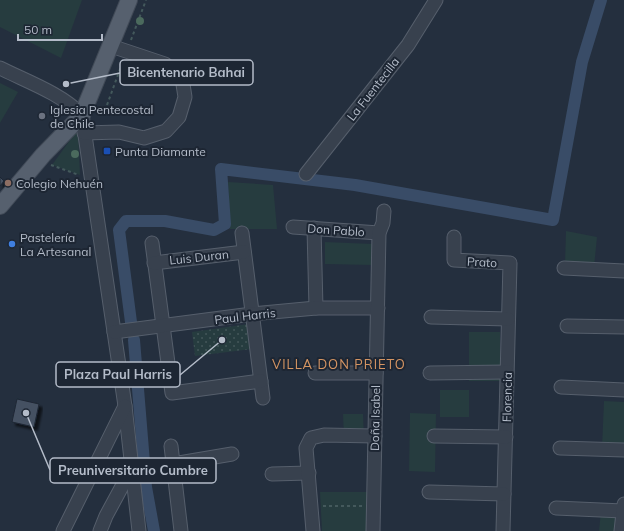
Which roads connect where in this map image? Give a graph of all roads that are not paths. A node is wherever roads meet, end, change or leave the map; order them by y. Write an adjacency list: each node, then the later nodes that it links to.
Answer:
1 (129, 0): 3 (main road)
2 (436, 0): 7 (street, La Fuentecilla)
3 (111, 46): 5 (main road); 6 (street)
4 (0, 68): 5 (street)
5 (82, 115): 6 (street); 8 (main road)
6 (84, 133): 29 (street)
7 (306, 174)
8 (0, 206)
9 (384, 211): 13 (street, Doña Isabel)
10 (293, 226): 11 (street, Don Pablo)
11 (314, 228): 13 (street, Don Pablo); 21 (street)
12 (242, 233): 16 (street)
13 (379, 233): 22 (street, Doña Isabel)
14 (454, 237): 18 (street, Prato)
15 (152, 243): 17 (street)
16 (244, 252): 17 (street, Luis Duran); 23 (street)
17 (154, 263): 26 (street)
18 (510, 263): 25 (street, Florencia)
19 (564, 268): 20 (street)
20 (624, 271)
21 (316, 308): 22 (street, Paul Harris); 23 (street, Paul Harris)
22 (378, 308): 33 (street, Doña Isabel)
23 (252, 314): 26 (street, Paul Harris); 34 (street)
24 (431, 317): 25 (street)
25 (508, 319): 30 (street, Florencia)
26 (162, 326): 29 (street, Paul Harris); 34 (street)
27 (567, 326): 28 (street)
28 (624, 327)
29 (114, 332): 38 (street)
30 (507, 372): 32 (street); 41 (street, Florencia)
31 (315, 373): 33 (street)
32 (430, 373)
33 (376, 374): 39 (street, Doña Isabel)
34 (261, 381): 37 (street)
35 (561, 387): 36 (street)
36 (624, 390)
37 (263, 398)
38 (125, 406): 47 (street); 54 (street)
39 (375, 436): 48 (street); 59 (street, Doña Isabel)
40 (434, 436): 41 (street)
41 (506, 437): 51 (street, Florencia)
42 (171, 446): 46 (street)
43 (560, 448): 44 (street)
44 (624, 450)
45 (232, 454): 46 (street)
46 (173, 464): 57 (street)
47 (133, 466): 55 (street); 56 (street)
48 (309, 473): 49 (street); 58 (street)
49 (272, 474)
50 (429, 492): 51 (street)
51 (504, 494): 60 (street, Florencia)
52 (556, 508): 53 (street)
53 (624, 508): 61 (street)
54 (63, 531)
55 (100, 531)
56 (140, 531)
57 (181, 531)
58 (313, 531)
59 (373, 531)
60 (503, 531)
61 (621, 531)

